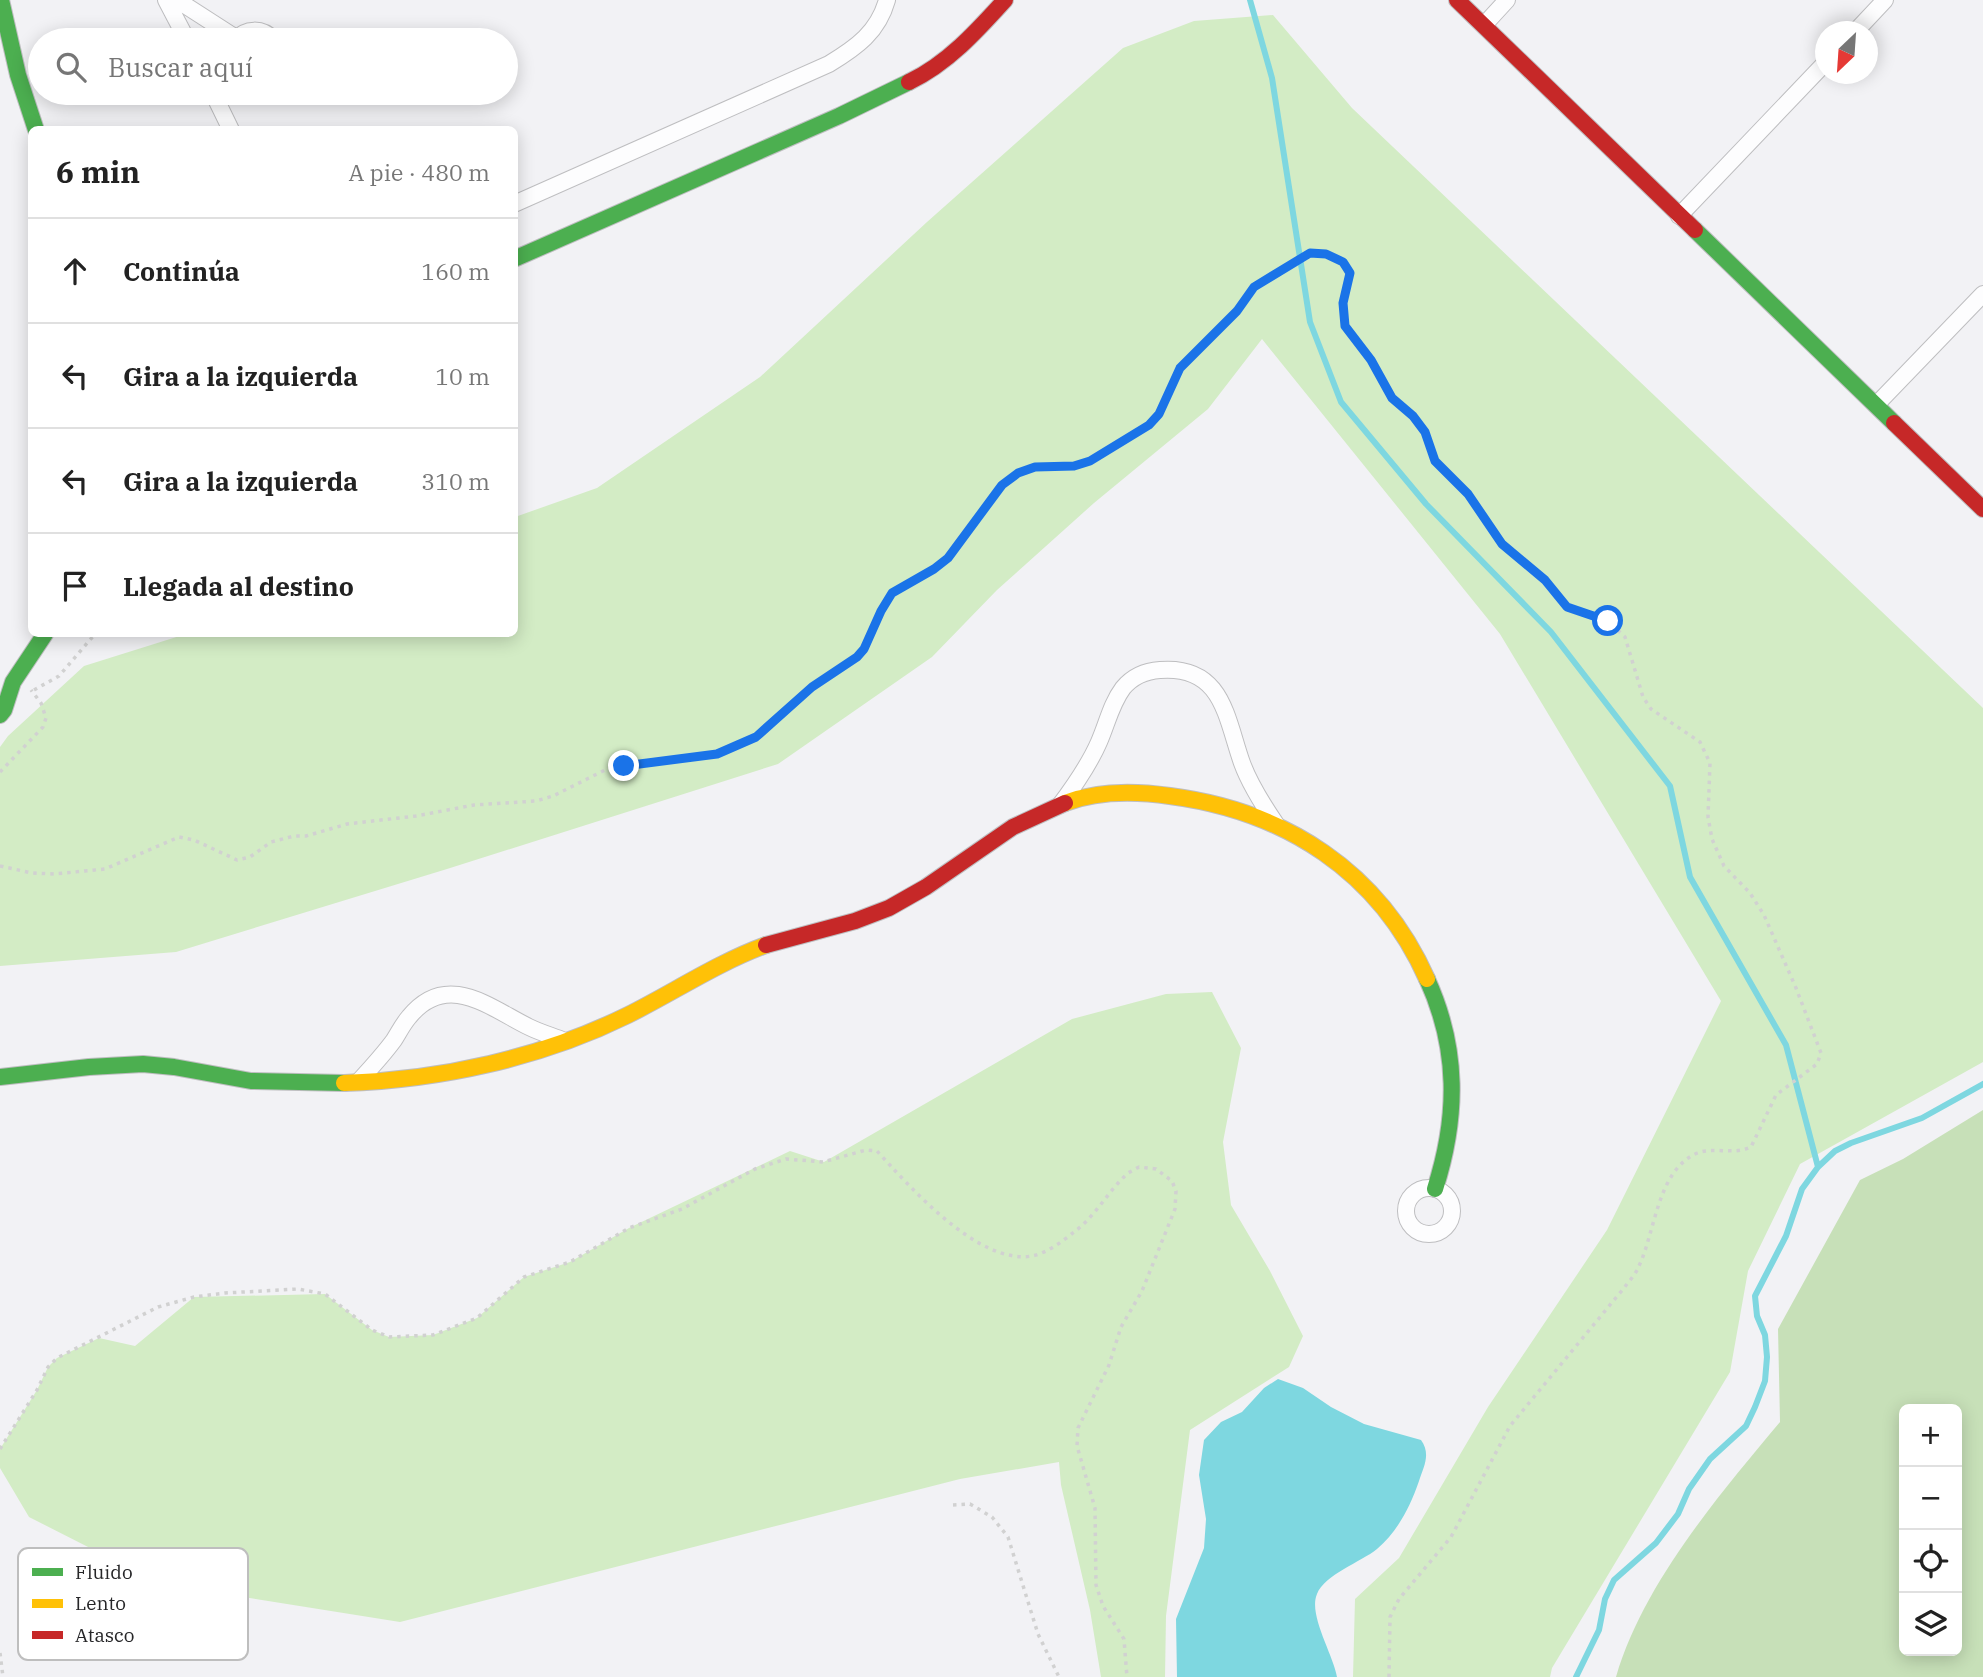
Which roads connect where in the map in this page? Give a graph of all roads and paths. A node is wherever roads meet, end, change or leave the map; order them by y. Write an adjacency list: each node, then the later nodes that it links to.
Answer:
1 (1, 0): 15 (street)
2 (166, 0): 11 (street)
3 (177, 0): 12 (street)
4 (887, 0): 17 (street)
5 (1004, 0): 19 (street)
6 (1457, 0): 10 (street)
7 (1507, 0): 10 (street)
8 (1885, 0): 9 (street)
9 (1865, 21)
10 (1485, 24): 18 (street)
11 (181, 28)
12 (219, 28)
13 (1815, 73): 18 (street)
14 (219, 105): 16 (street)
15 (35, 126)
16 (228, 126)
17 (518, 202)
18 (1679, 216): 21 (street)
19 (518, 257)
20 (1983, 294): 21 (street)
21 (1876, 405): 22 (street)
22 (1983, 509)
23 (43, 637): 25 (street)
24 (92, 637): 26 (path)
25 (10, 682): 26 (path); 27 (street)
26 (32, 691): 28 (path)
27 (0, 715)
28 (0, 772)
29 (1059, 806): 30 (street); 30 (street); 32 (street)
30 (1276, 824): 35 (street)
31 (0, 866): 42 (path)
32 (565, 1041): 34 (street); 34 (street)
33 (0, 1077): 34 (street)
34 (359, 1081)
35 (1435, 1189)
36 (0, 1449): 41 (path)
37 (953, 1505): 40 (path)
38 (0, 1653): 39 (path)
39 (3, 1677)
40 (1059, 1677)
41 (1126, 1677)
42 (1389, 1677)

